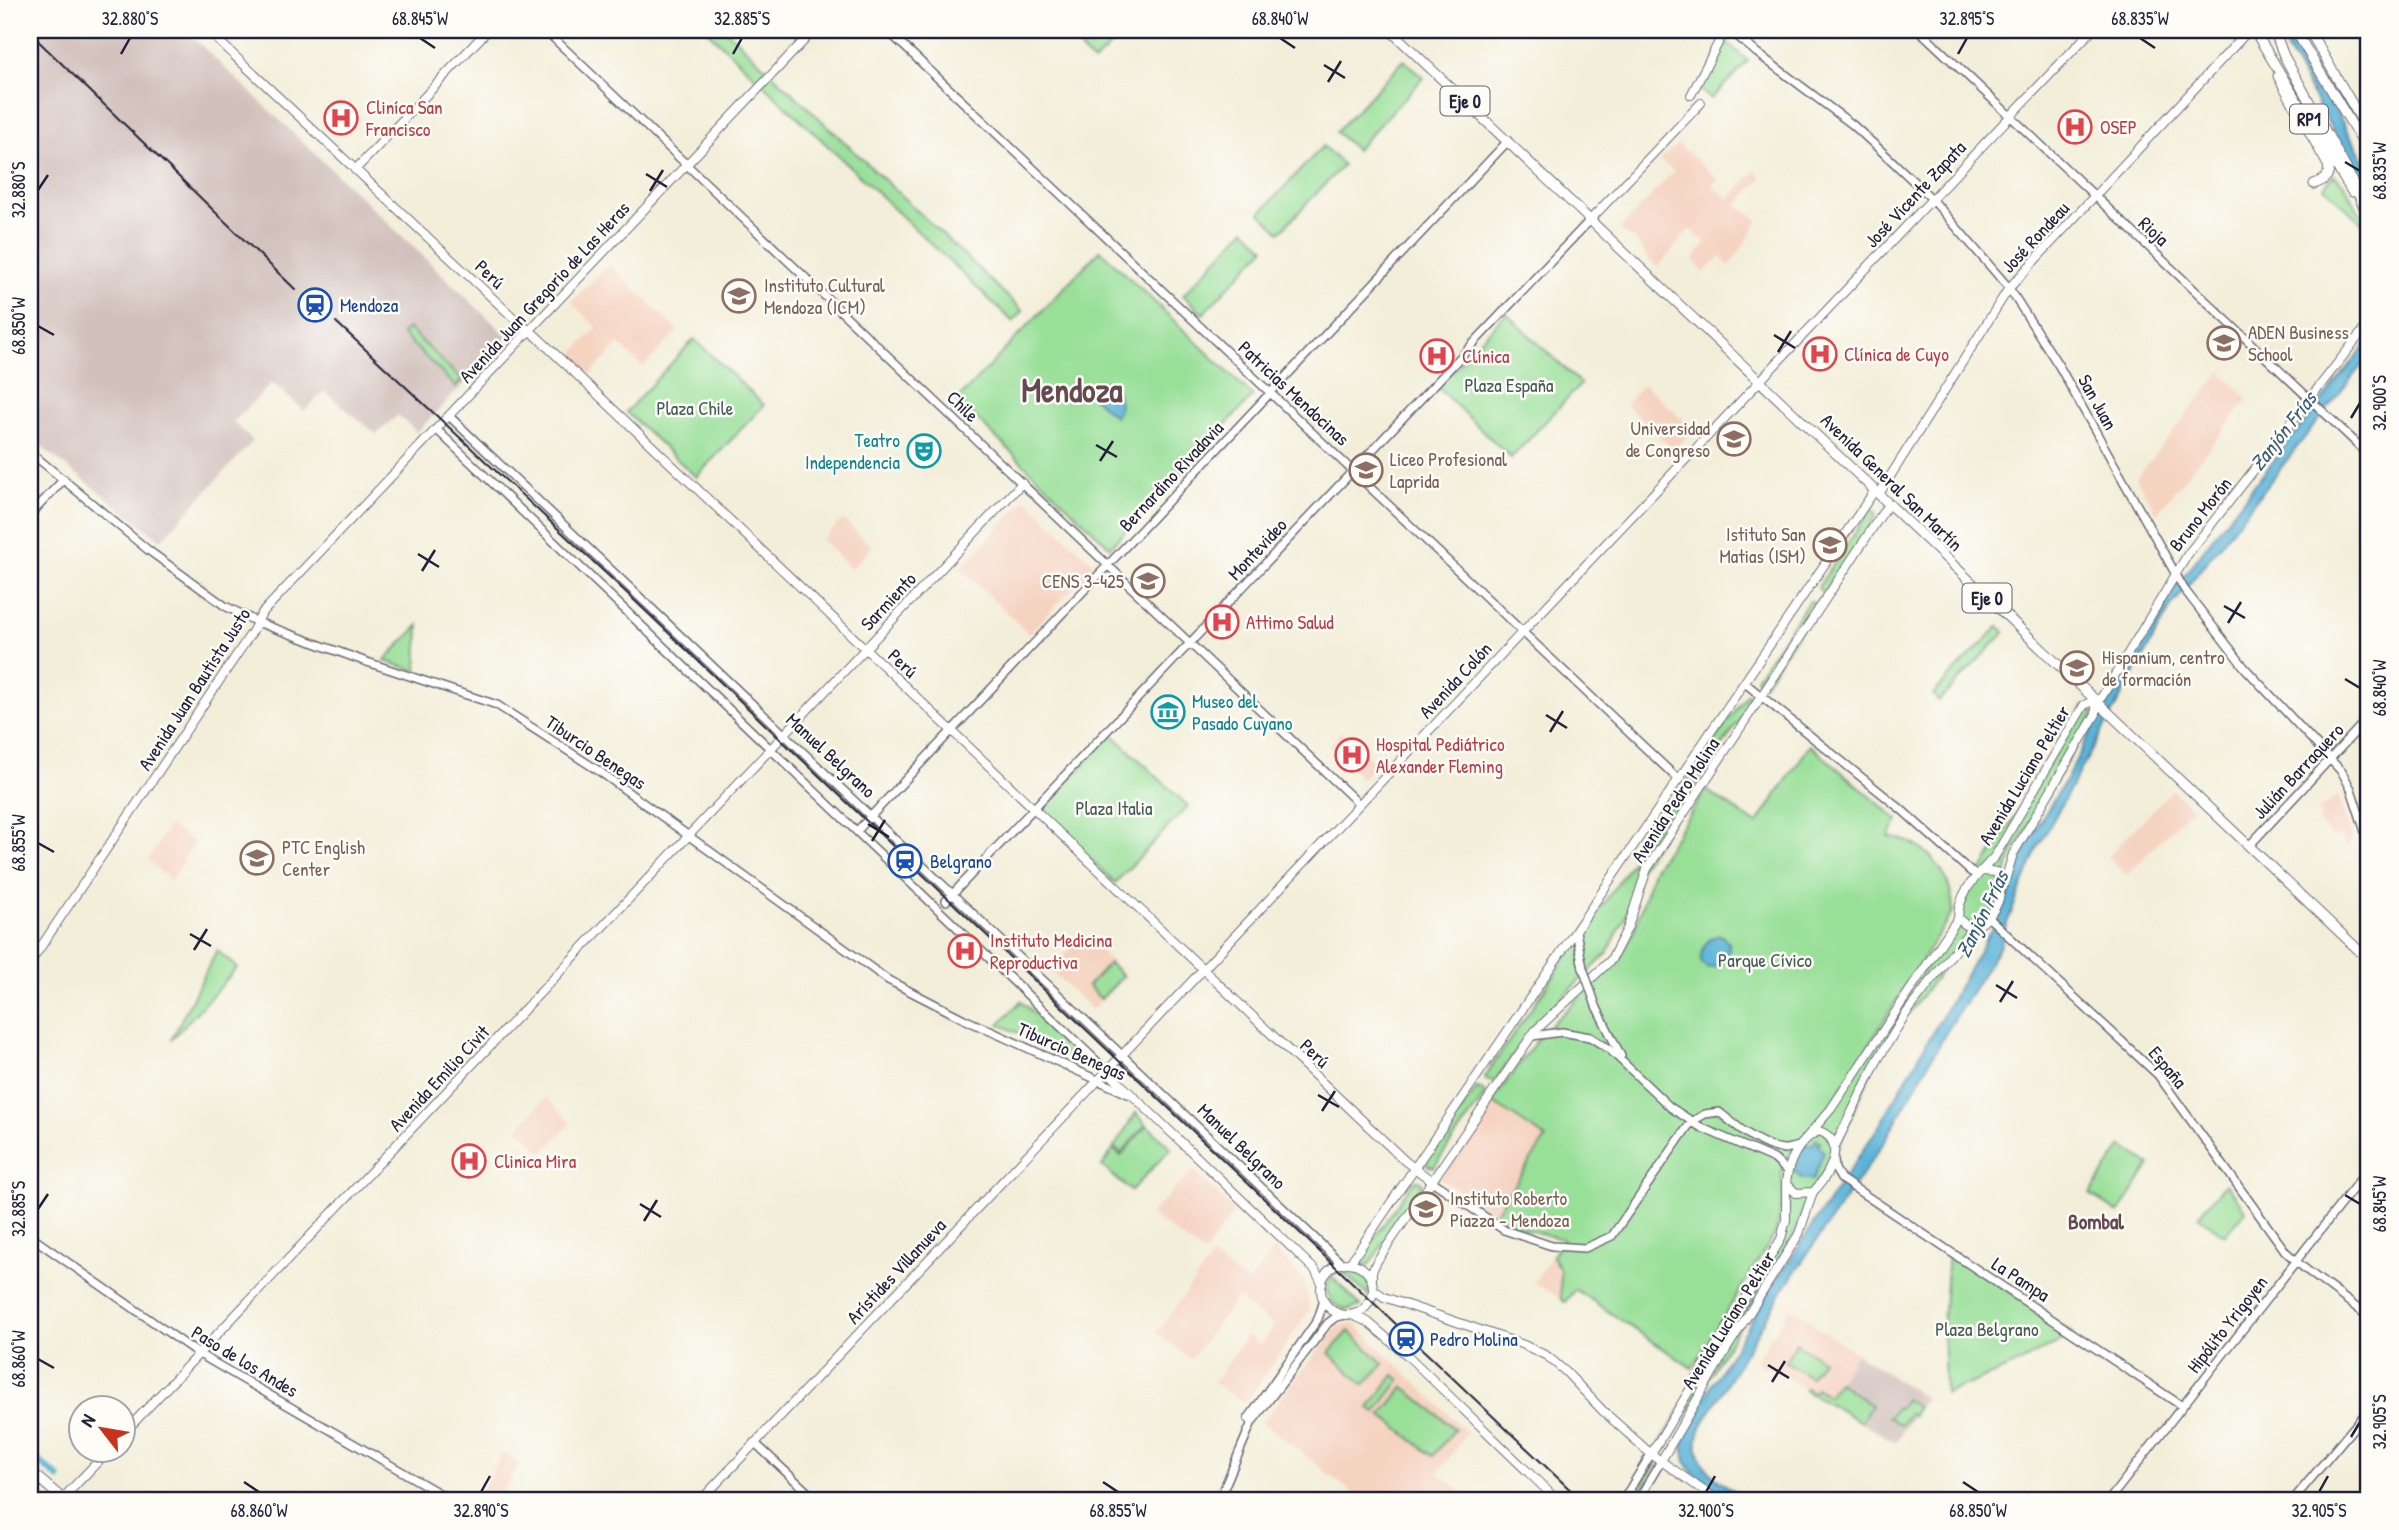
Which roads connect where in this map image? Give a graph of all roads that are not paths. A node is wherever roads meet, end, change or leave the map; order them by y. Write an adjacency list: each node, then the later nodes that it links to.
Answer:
1 (207, 30): 22 (main road, Perú)
2 (488, 30): 22 (main road)
3 (545, 30): 21 (street, Chile)
4 (814, 30): 21 (main road, Avenida Juan Gregorio de Las Heras)
5 (887, 30): 33 (street, Patricias Mendocinas)
6 (1390, 30): 19 (main road, Avenida General San Martín / Eje 0)
7 (1728, 30): 15 (main road); 25 (street, San Juan)
8 (1919, 30): 17 (street, Rioja)
9 (2092, 30): 17 (main road, José Vicente Zapata)
10 (2252, 30): 14 (main road, RP1); 24 (main road, José Rondeau)
11 (2274, 30): 26 (main road, RP1)
12 (2309, 30): 18 (main road, RP1)
13 (2296, 31): 20 (main road, RP1)
14 (2275, 64): 23 (main road); 26 (main road, RP1)
15 (1691, 95)
16 (1701, 103): 28 (main road)
17 (2010, 116): 24 (street, Rioja); 25 (main road, José Vicente Zapata)
18 (2369, 133)
19 (1508, 141): 28 (main road, Avenida General San Martín / Eje 0); 33 (street, Bernardino Rivadavia)
20 (2369, 153)
21 (687, 164): 31 (main road, Avenida Juan Gregorio de Las Heras); 41 (street, Chile)
22 (355, 170): 31 (main road, Perú)
23 (2314, 184)
24 (2094, 197): 29 (main road, José Rondeau); 34 (street, Rioja)
25 (1932, 199): 29 (street, San Juan); 32 (main road, José Vicente Zapata)
26 (2363, 208): 27 (main road, RP1)
27 (2369, 218)
28 (1591, 219): 32 (main road, Avenida General San Martín / Eje 0); 39 (street, Montevideo)
29 (2009, 288): 42 (main road, José Rondeau); 46 (street, San Juan)
30 (2369, 323): 34 (main road, Bruno Morón)
31 (530, 331): 35 (main road, Avenida Juan Gregorio de Las Heras); 50 (main road, Perú)
32 (1761, 380): 42 (main road, Avenida General San Martín / Eje 0); 48 (main road, Avenida Colón)
33 (1271, 393): 39 (street, Patricias Mendocinas); 45 (street, Bernardino Rivadavia)
34 (2310, 400): 38 (street, Rioja); 46 (main road, Bruno Morón)
35 (449, 416): 36 (main road, Avenida Juan Gregorio de Las Heras); 56 (street, Manuel Belgrano)
36 (439, 426): 47 (main road, Avenida Juan Bautista Justo); 58 (street, Manuel Belgrano)
37 (30, 452): 40 (street, Tiburcio Benegas)
38 (2369, 455)
39 (1353, 471): 48 (street, Patricias Mendocinas); 49 (street, Montevideo)
40 (64, 479): 44 (street); 47 (street, Tiburcio Benegas)
41 (1022, 483): 45 (street, Chile); 50 (main road, Sarmiento)
42 (1877, 492): 43 (main road, Avenida General San Martín / Eje 0); 51 (main road, Avenida Pedro Molina)
43 (1889, 503): 52 (main road, Avenida Pedro Molina); 53 (main road, Avenida General San Martín / Eje 0)
44 (30, 515)
45 (1108, 565): 49 (street, Chile); 55 (street, Bernardino Rivadavia)
46 (2179, 581): 53 (main road, Bruno Morón); 59 (street, San Juan)
47 (257, 622): 65 (street, Tiburcio Benegas); 77 (main road, Avenida Juan Bautista Justo)
48 (1522, 632): 60 (street, Patricias Mendocinas); 61 (main road, Avenida Colón)
49 (1190, 643): 61 (street, Chile); 62 (street, Montevideo)
50 (865, 649): 55 (main road, Perú); 56 (main road, Sarmiento)
51 (1745, 682): 52 (street); 60 (main road, Avenida Pedro Molina)
52 (1762, 697): 68 (street); 79 (main road, Avenida Pedro Molina)
53 (2103, 708): 67 (main road, Avenida General San Martín / Eje 0); 68 (main road, Avenida Luciano Peltier); 69 (main road, Avenida Luciano Peltier)
54 (2369, 717): 59 (street, Julián Barraquero)
55 (951, 731): 62 (main road, Perú); 63 (street, Bernardino Rivadavia)
56 (785, 734): 57 (main road, Sarmiento); 63 (street, Manuel Belgrano)
57 (778, 741): 58 (main road, Avenida Emilio Civit)
58 (771, 749): 64 (street, Manuel Belgrano); 65 (main road, Avenida Emilio Civit)
59 (2331, 758): 66 (street, San Juan); 67 (street, Julián Barraquero)
60 (1679, 780): 75 (main road, Avenida Pedro Molina)
61 (1359, 804): 78 (main road, Avenida Colón)
62 (1033, 808): 70 (street, Montevideo); 78 (main road, Perú)
63 (872, 815): 64 (street, Bernardino Rivadavia); 70 (street, Manuel Belgrano)
64 (857, 831): 83 (street, Manuel Belgrano)
65 (688, 837): 84 (street, Tiburcio Benegas); 107 (main road, Avenida Emilio Civit)
66 (2369, 844)
67 (2249, 846): 76 (main road, Avenida General San Martín / Eje 0)
68 (1978, 873): 69 (main road); 72 (main road, Avenida Luciano Peltier)
69 (2002, 890): 73 (main road, Avenida Luciano Peltier)
70 (954, 892): 71 (street, Montevideo); 80 (street, Manuel Belgrano)
71 (946, 901)
72 (1958, 918): 74 (main road); 87 (main road)
73 (1991, 920): 74 (main road); 100 (street, España)
74 (1972, 928): 89 (main road)
75 (1576, 932): 82 (street, bridge); 92 (main road, Avenida Pedro Molina)
76 (2369, 960)
77 (30, 963)
78 (1203, 969): 80 (main road, Avenida Colón); 92 (main road, Perú)
79 (1532, 1036): 82 (street); 95 (main road, Avenida Pedro Molina)
80 (1122, 1055): 81 (main road, Avenida Colón); 101 (street, Manuel Belgrano)
81 (1115, 1062): 83 (main road, Arístides Villanueva)
82 (1629, 1068): 86 (street)
83 (1107, 1071): 84 (main road, Arístides Villanueva); 85 (main road, Manuel Belgrano)
84 (1098, 1080): 85 (street, Tiburcio Benegas); 112 (main road, Arístides Villanueva)
85 (1137, 1100): 102 (main road, Manuel Belgrano)
86 (1691, 1122): 88 (street); 93 (street); 95 (street, Perú)
87 (1806, 1138): 88 (main road); 89 (main road)
88 (1800, 1146): 93 (main road)
89 (1833, 1148): 90 (main road)
90 (1834, 1160): 94 (street); 96 (main road)
91 (2369, 1168): 100 (street, Hipólito Yrigoyen)
92 (1416, 1169): 95 (main road, Perú); 101 (main road, Avenida Pedro Molina)
93 (1787, 1171): 97 (main road, Avenida Luciano Peltier)
94 (1842, 1179): 96 (street); 108 (street, La Pampa)
95 (1432, 1181): 103 (main road, Avenida Pedro Molina)
96 (1821, 1182): 98 (main road)
97 (1786, 1183): 98 (main road); 113 (main road, Avenida Luciano Peltier)
98 (1813, 1192): 114 (main road, Avenida Luciano Peltier)
99 (30, 1236): 107 (street, Paso de los Andes)
100 (2296, 1261): 106 (street, España); 108 (street, Hipólito Yrigoyen)
101 (1346, 1264): 102 (main road); 103 (main road)
102 (1322, 1283): 104 (main road)
103 (1373, 1285): 105 (main road); 113 (main road)
104 (1324, 1300): 105 (main road); 110 (street)
105 (1348, 1315): 122 (street); 123 (main road)
106 (2369, 1317)
107 (199, 1354): 111 (main road, Avenida Emilio Civit); 119 (street, Paso de los Andes)
108 (2182, 1406): 127 (street, Hipólito Yrigoyen)
109 (2369, 1409): 128 (street)
110 (1248, 1419)
111 (136, 1420)
112 (755, 1443): 120 (main road, Arístides Villanueva); 121 (street)
113 (1651, 1454): 114 (main road); 124 (street)
114 (1661, 1461): 125 (street); 126 (main road)
115 (96, 1464): 118 (main road)
116 (30, 1471): 118 (main road)
117 (50, 1500): 118 (main road)
118 (63, 1500)
119 (451, 1500)
120 (701, 1500)
121 (816, 1500)
122 (1219, 1500)
123 (1557, 1500)
124 (1623, 1500)
125 (1638, 1500)
126 (1717, 1500)
127 (2109, 1500)
128 (2293, 1500)

